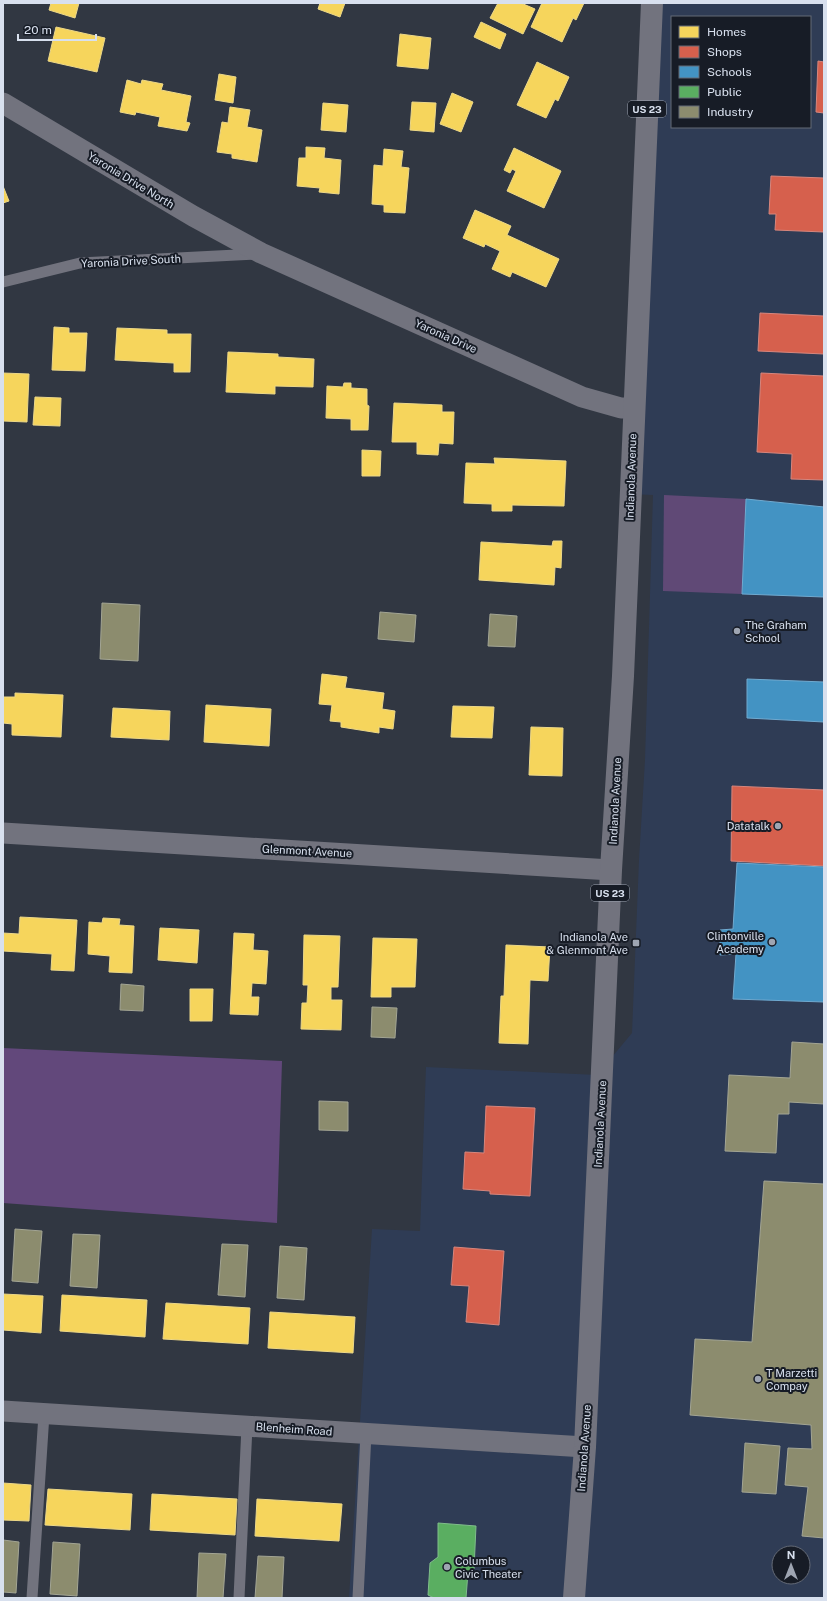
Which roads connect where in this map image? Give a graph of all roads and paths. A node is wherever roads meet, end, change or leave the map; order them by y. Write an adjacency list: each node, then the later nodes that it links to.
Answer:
1 (652, 3): 5 (main road, Indianola Avenue / US 23)
2 (3, 103): 3 (street, Yaronia Drive North)
3 (261, 254): 4 (lane, Yaronia Drive South); 5 (street, Yaronia Drive)
4 (3, 282)
5 (634, 408): 7 (main road, Indianola Avenue / US 23)
6 (3, 833): 7 (street, Glenmont Avenue)
7 (611, 870): 12 (main road, Indianola Avenue / US 23)
8 (3, 1411): 9 (street, Blenheim Road)
9 (44, 1414): 10 (street, Blenheim Road); 13 (lane)
10 (247, 1426): 11 (street, Blenheim Road); 14 (lane)
11 (366, 1434): 12 (street, Blenheim Road); 15 (lane)
12 (585, 1447): 16 (main road, Indianola Avenue / US 23)
13 (32, 1598)
14 (239, 1598)
15 (358, 1598)
16 (574, 1598)

